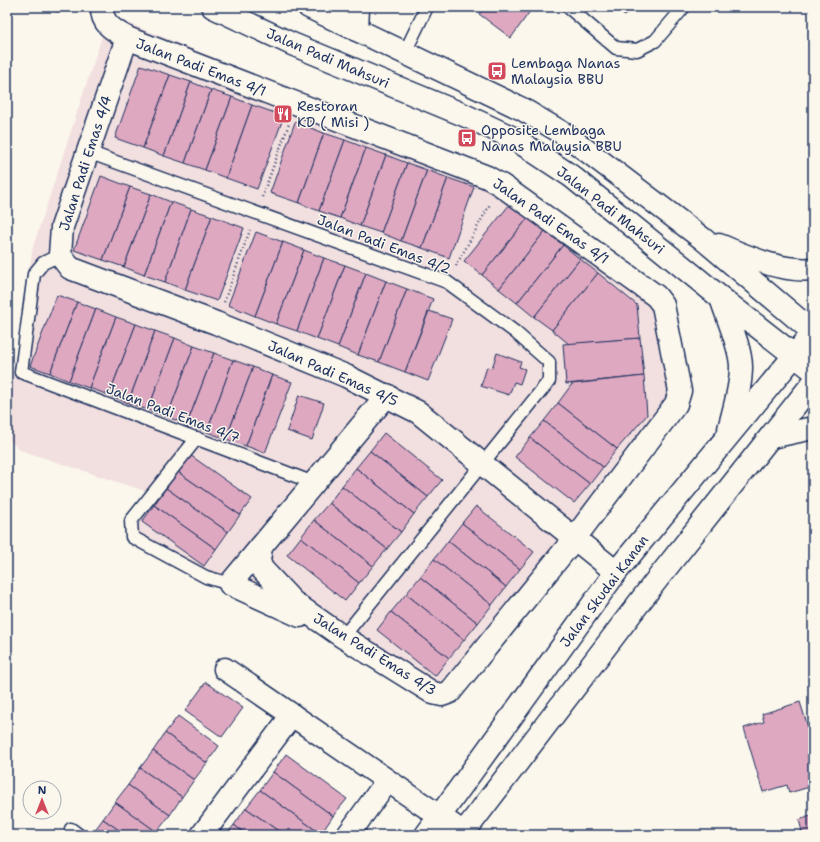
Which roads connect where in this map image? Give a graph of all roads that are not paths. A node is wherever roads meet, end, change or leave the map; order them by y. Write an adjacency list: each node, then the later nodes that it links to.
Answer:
1 (102, 7): 9 (street, Jalan Padi Emas 4/1)
2 (214, 7): 15 (street, Jalan Padi Mahsuri)
3 (309, 7): 8 (street)
4 (358, 7): 8 (street)
5 (426, 7): 10 (lane)
6 (568, 7): 7 (lane)
7 (684, 7)
8 (357, 30): 10 (street)
9 (127, 38): 11 (street, Jalan Padi Emas 4/4); 27 (street, Jalan Padi Emas 4/1)
10 (405, 52): 12 (street)
11 (88, 152): 13 (street, Jalan Padi Emas 4/4); 25 (lane, Jalan Padi Emas 4/2)
12 (703, 239): 14 (street); 16 (street)
13 (60, 255): 20 (street, Jalan Padi Emas 4/5); 24 (lane, Jalan Padi Emas 4/7)
14 (813, 269)
15 (721, 298): 17 (street, Jalan Padi Mahsuri); 22 (street)
16 (813, 333): 17 (street, Jalan Skudai Kanan)
17 (794, 355): 18 (street, Jalan Padi Mahsuri); 22 (street, Jalan Skudai Kanan)
18 (813, 370)
19 (813, 383): 23 (street)
20 (387, 395): 25 (street, Jalan Padi Emas 4/5); 26 (street)
21 (813, 428): 23 (street)
22 (728, 435): 29 (street, Jalan Skudai Kanan)
23 (771, 437): 36 (street)
24 (197, 438): 26 (lane, Jalan Padi Emas 4/7); 30 (lane)
25 (481, 464): 27 (street, Jalan Padi Emas 4/5); 31 (lane, Jalan Padi Emas 4/2)
26 (314, 483): 28 (street)
27 (574, 539): 29 (street, Jalan Padi Emas 4/5); 31 (street, Jalan Padi Emas 4/3)
28 (261, 547): 30 (street); 31 (street, Jalan Padi Emas 4/3)
29 (616, 572): 35 (street, Jalan Skudai Kanan)
30 (230, 584): 31 (street)
31 (343, 637)
32 (225, 669): 33 (street)
33 (292, 715): 34 (street); 37 (street)
34 (387, 781): 35 (street); 38 (street)
35 (439, 817): 36 (street); 39 (street, Jalan Skudai Kanan)
36 (463, 834)
37 (202, 835)
38 (348, 835)
39 (426, 835)

